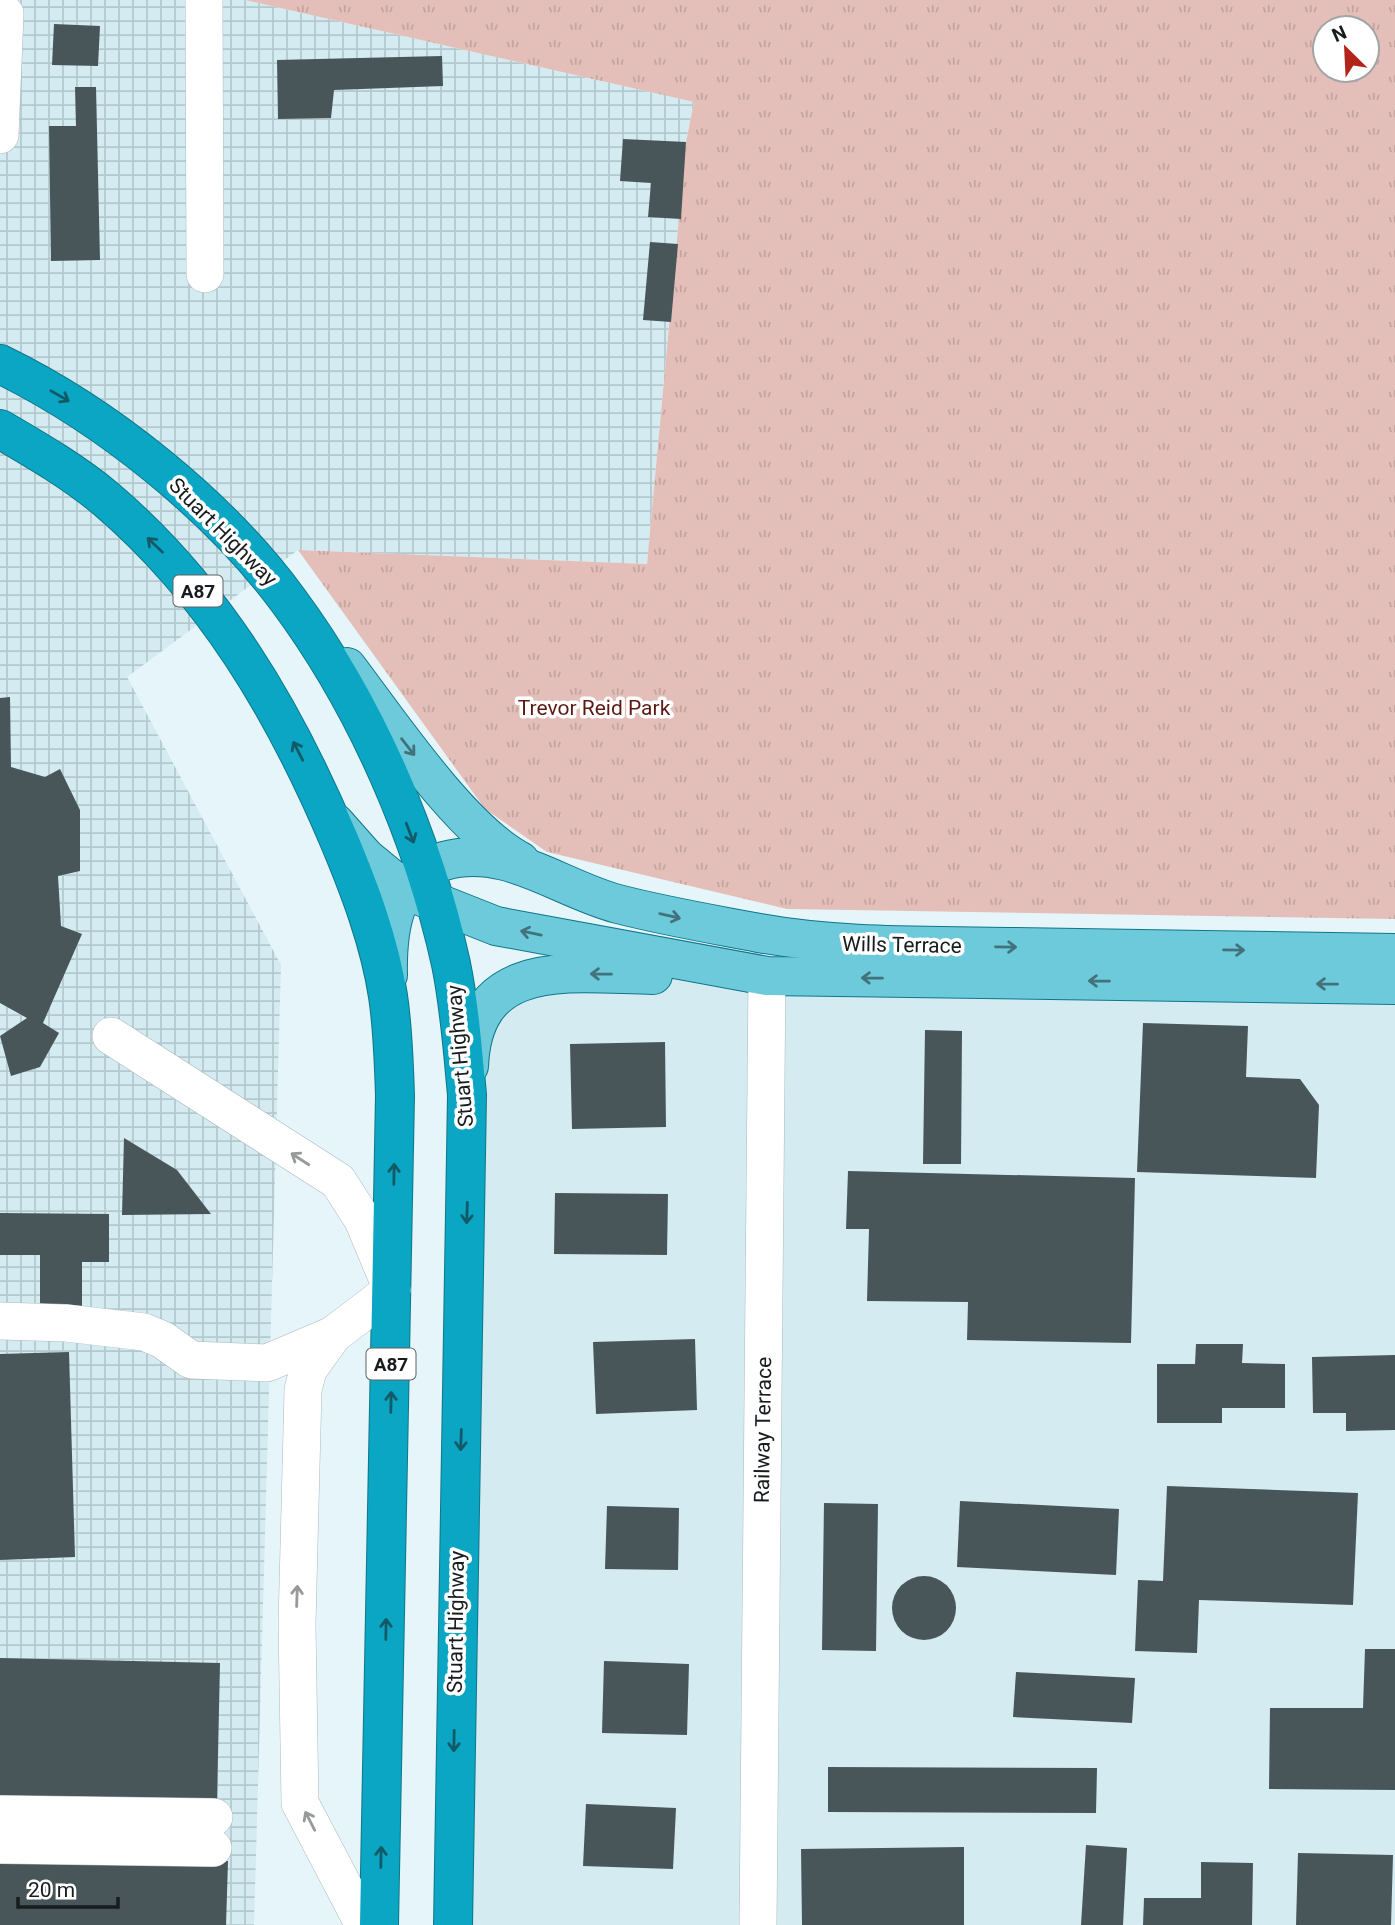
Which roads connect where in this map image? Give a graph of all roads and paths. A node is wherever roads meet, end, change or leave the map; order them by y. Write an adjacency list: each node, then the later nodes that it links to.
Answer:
1 (204, 0): 4 (street)
2 (0, 10): 3 (street)
3 (0, 135)
4 (205, 274)
5 (0, 364): 7 (highway, Stuart Highway, one-way to 7)
6 (0, 429): 8 (highway, A87, one-way to 6)
7 (288, 599): 9 (main road, one-way to 9); 10 (highway, Stuart Highway, one-way to 10)
8 (327, 813): 10 (main road); 15 (highway, A87)
9 (536, 870): 10 (main road, Wills Terrace); 11 (main road, Wills Terrace, one-way to 11)
10 (421, 887): 13 (main road, Wills Terrace, one-way to 10); 15 (main road); 17 (highway, Stuart Highway)
11 (767, 934): 12 (main road, Wills Terrace, one-way to 12); 13 (main road, Railway Terrace)
12 (1395, 953)
13 (767, 976): 14 (main road, Wills Terrace, one-way to 13); 17 (main road, one-way to 17); 26 (street, Railway Terrace)
14 (1395, 985)
15 (388, 995): 18 (highway, A87, one-way to 15)
16 (111, 1036): 18 (street, one-way to 16)
17 (467, 1096): 25 (highway, Stuart Highway, one-way to 25)
18 (392, 1290): 20 (street); 24 (highway, A87, one-way to 18)
19 (0, 1321): 20 (street)
20 (333, 1335): 23 (street, one-way to 20)
21 (0, 1814): 22 (street)
22 (0, 1845)
23 (363, 1925)
24 (379, 1925)
25 (453, 1925)
26 (758, 1925)

